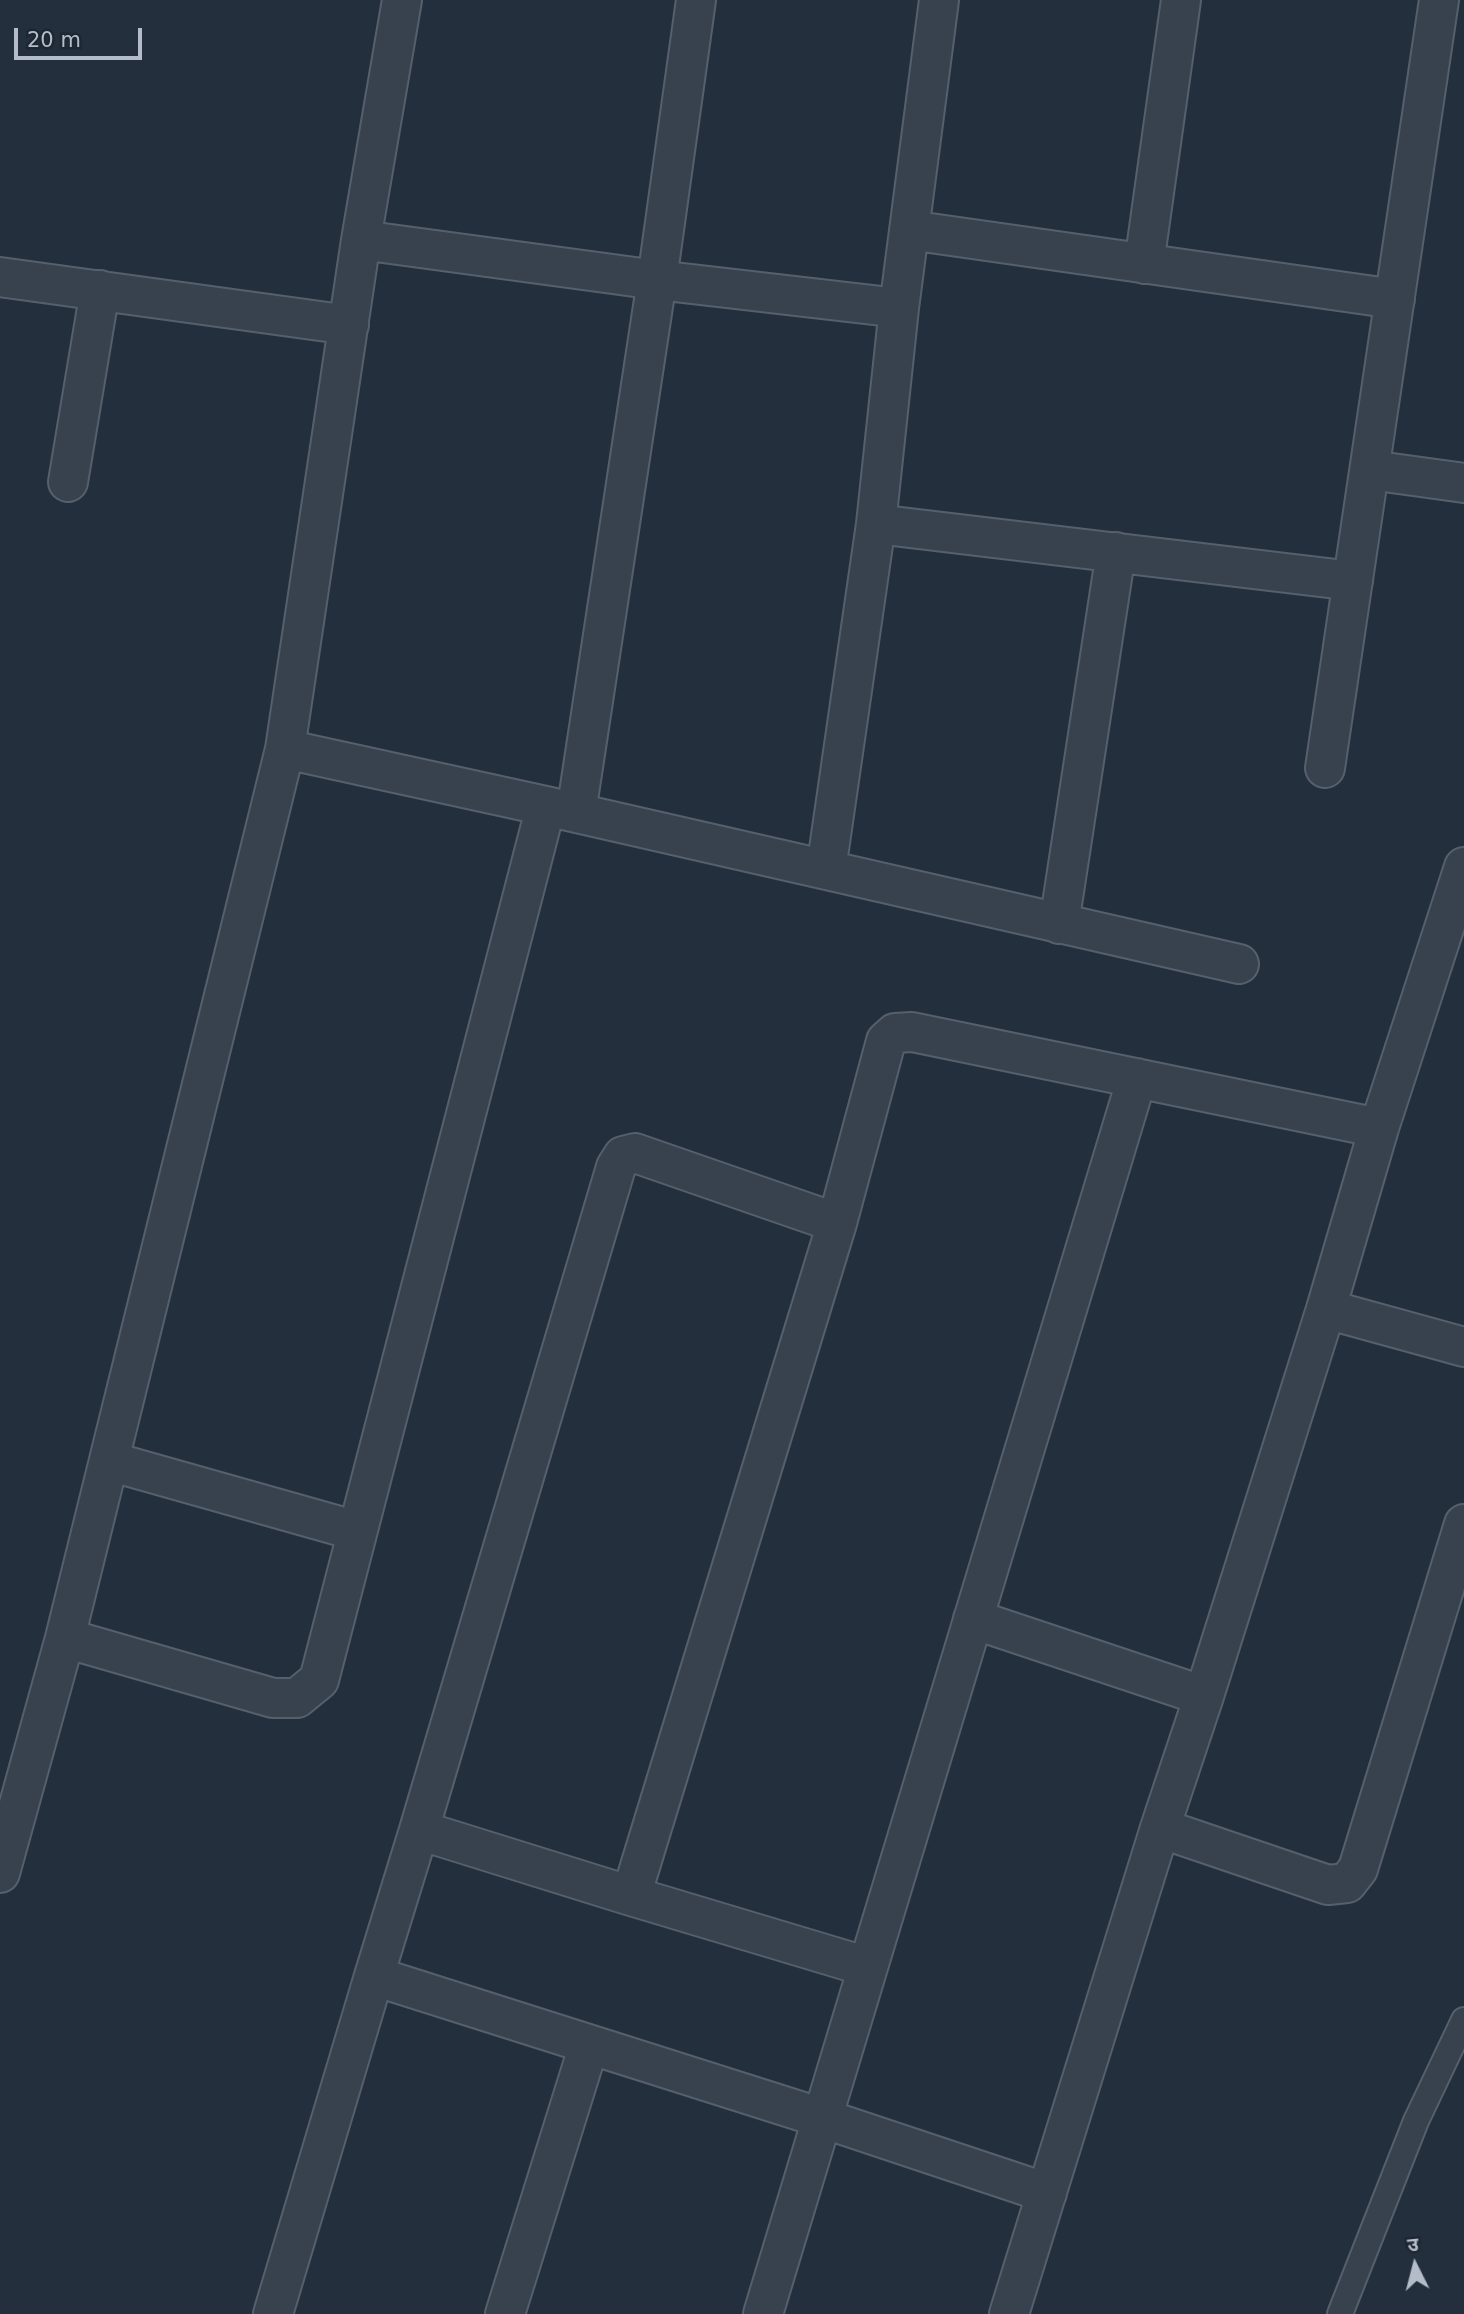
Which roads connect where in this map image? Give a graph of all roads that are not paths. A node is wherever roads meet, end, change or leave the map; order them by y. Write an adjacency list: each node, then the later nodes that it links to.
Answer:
1 (401, 0): 7 (street)
2 (696, 0): 10 (street)
3 (939, 0): 6 (street)
4 (1181, 0): 8 (street)
5 (1439, 0): 12 (street)
6 (909, 230): 8 (street); 13 (street)
7 (361, 240): 10 (street); 14 (street)
8 (1144, 264): 12 (street)
9 (0, 277): 11 (street)
10 (657, 280): 13 (street); 23 (street)
11 (100, 290): 14 (street); 16 (street)
12 (1395, 299): 15 (street)
13 (899, 308): 18 (street)
14 (349, 325): 21 (street)
15 (1370, 470): 17 (street); 20 (street)
16 (68, 482)
17 (1464, 483)
18 (876, 524): 19 (street); 25 (street)
19 (1115, 552): 20 (street); 26 (street)
20 (1353, 581): 22 (street)
21 (285, 749): 23 (street); 33 (street)
22 (1325, 768)
23 (561, 810): 25 (street); 35 (street)
24 (1464, 867): 29 (street)
25 (826, 870): 26 (street)
26 (1059, 924): 27 (street)
27 (1239, 964)
28 (1137, 1078): 29 (street); 30 (street); 36 (street)
29 (1379, 1128): 31 (street)
30 (837, 1223): 40 (street); 42 (street)
31 (1326, 1309): 32 (street); 38 (street)
32 (1464, 1347)
33 (108, 1461): 35 (street); 37 (street)
34 (1464, 1524): 39 (street)
35 (358, 1531): 37 (street)
36 (974, 1619): 38 (street); 43 (street)
37 (65, 1638): 41 (street)
38 (1204, 1696): 39 (street)
39 (1160, 1828): 48 (street)
40 (419, 1830): 42 (street); 44 (street)
41 (0, 1874)
42 (631, 1896): 43 (street)
43 (868, 1967): 47 (street)
44 (373, 1976): 46 (street); 49 (street)
45 (1464, 2020): 53 (lane)
46 (589, 2045): 47 (street); 50 (street)
47 (822, 2118): 48 (street); 51 (street)
48 (1047, 2193): 52 (street)
49 (274, 2314)
50 (505, 2314)
51 (763, 2314)
52 (1009, 2314)
53 (1340, 2314)

